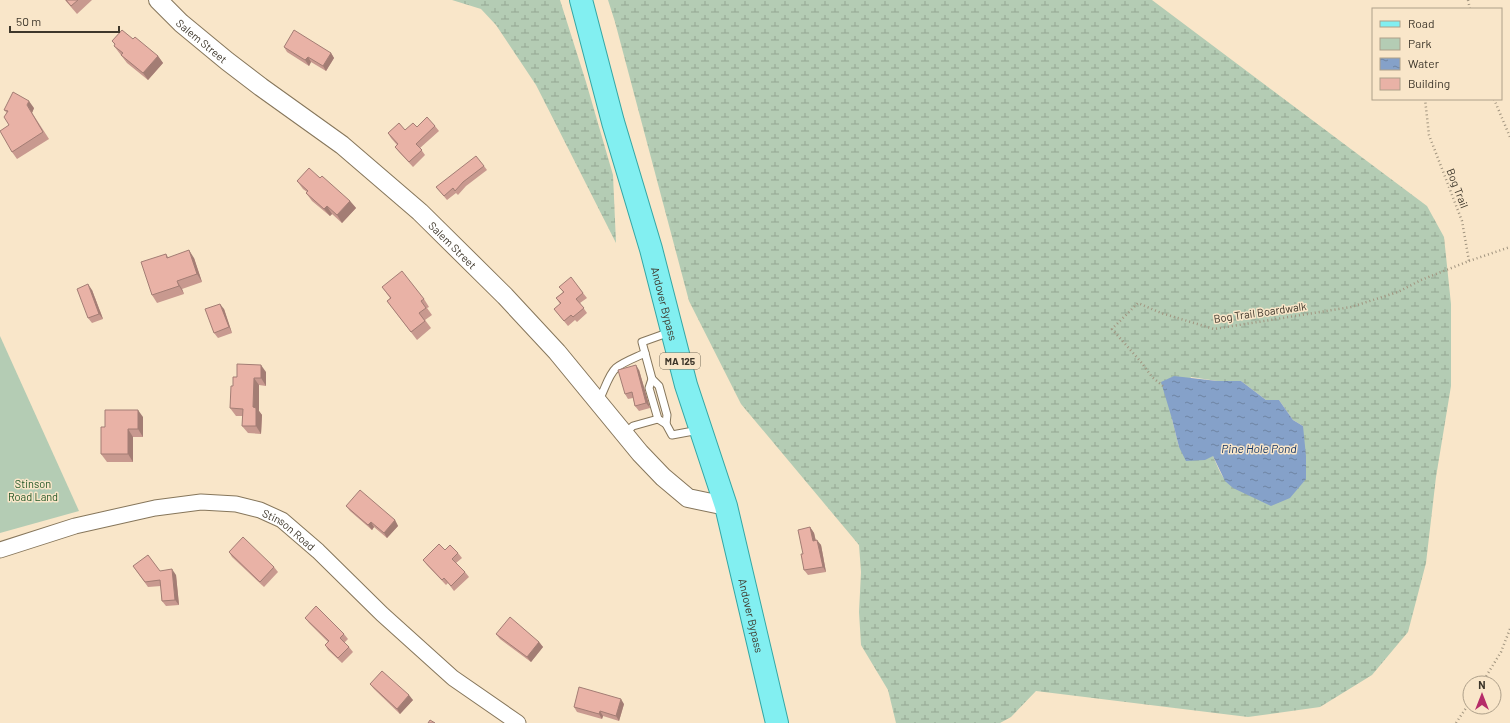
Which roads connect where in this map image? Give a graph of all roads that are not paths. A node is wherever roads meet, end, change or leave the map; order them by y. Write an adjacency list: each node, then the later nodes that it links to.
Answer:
1 (158, 0): 6 (street, Salem Street)
2 (581, 0): 3 (main road, Andover Bypass / MA 125)
3 (672, 331): 4 (lane); 9 (main road, Andover Bypass / MA 125)
4 (645, 352): 5 (lane); 6 (lane)
5 (652, 379): 7 (lane); 8 (lane)
6 (598, 402): 10 (street, Salem Street)
7 (658, 419): 8 (lane); 10 (lane)
8 (666, 424): 9 (lane)
9 (701, 430): 11 (main road, Andover Bypass / MA 125)
10 (624, 434): 11 (street, Salem Street)
11 (726, 506): 14 (main road, Andover Bypass / MA 125)
12 (0, 550): 13 (street, Stinson Road)
13 (518, 723)
14 (777, 723)

